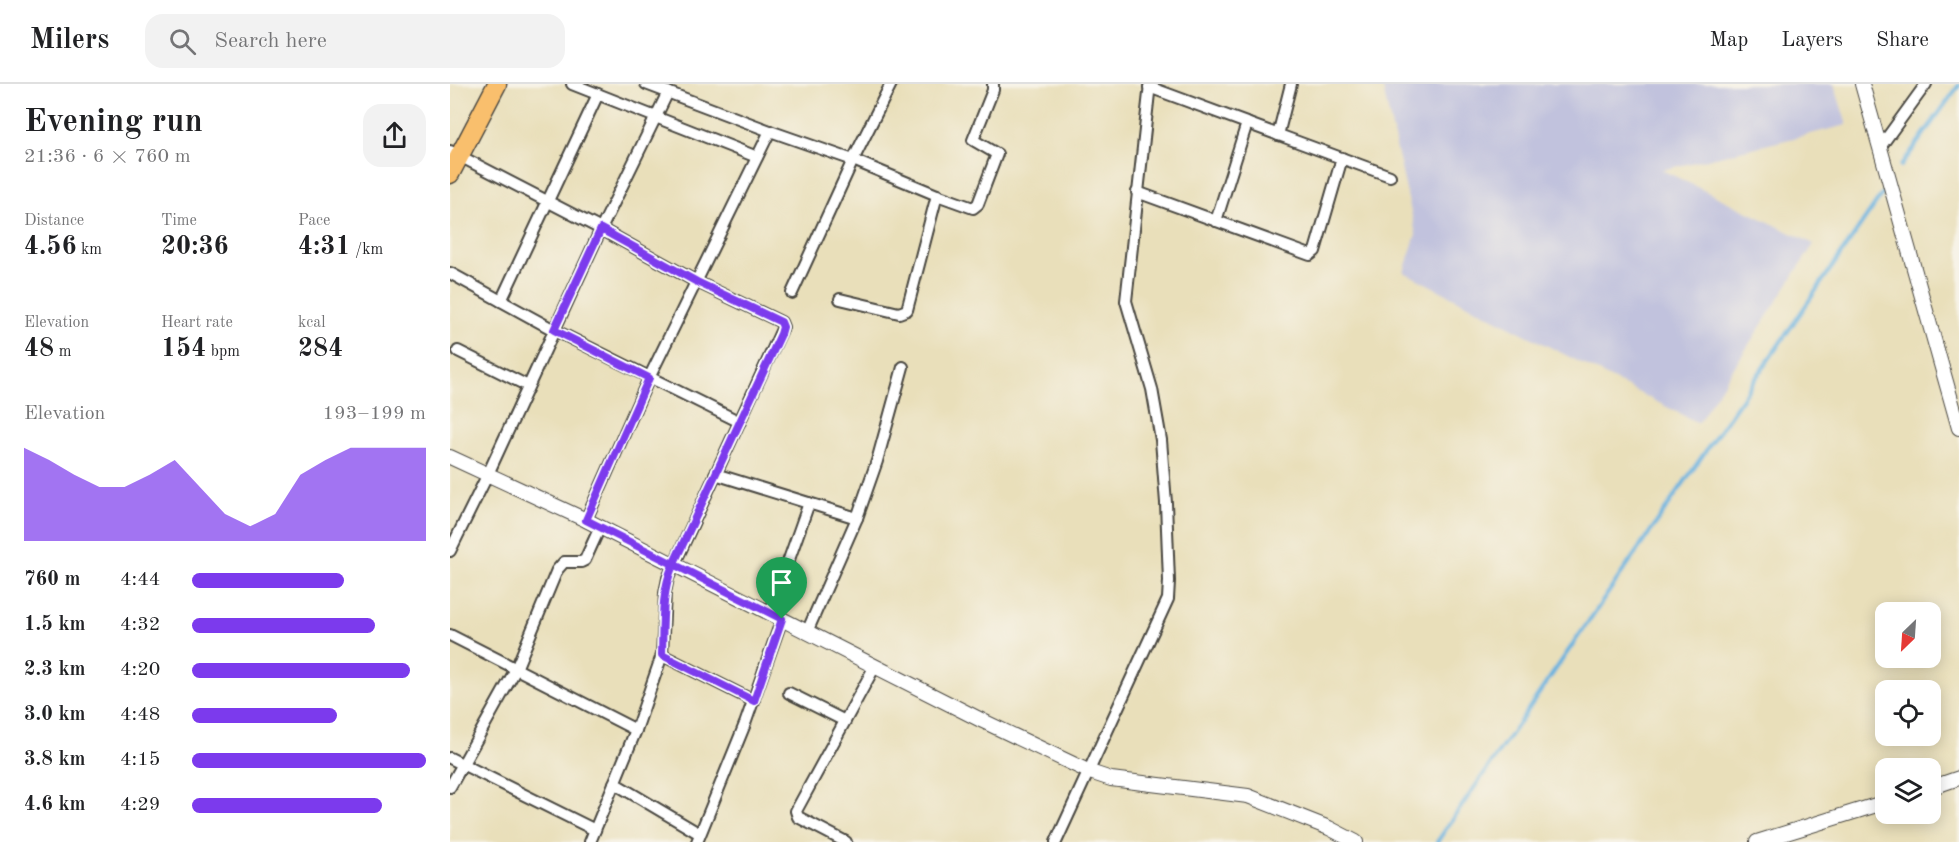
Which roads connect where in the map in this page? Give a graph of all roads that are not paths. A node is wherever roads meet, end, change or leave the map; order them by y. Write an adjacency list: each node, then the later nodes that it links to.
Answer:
1 (497, 84): 17 (main road)
2 (572, 84): 11 (street)
3 (646, 84): 10 (street)
4 (891, 84): 20 (street)
5 (993, 84): 24 (street)
6 (1291, 84): 15 (street)
7 (1862, 84): 16 (street)
8 (1926, 84): 16 (street)
9 (1150, 86): 13 (street); 23 (street)
10 (668, 92): 12 (street); 14 (street)
11 (598, 94): 12 (street); 25 (street)
12 (656, 117): 18 (street); 27 (street)
13 (1247, 123): 15 (street); 26 (street)
14 (770, 131): 18 (street); 20 (street)
15 (1278, 135): 19 (street)
16 (1881, 146): 39 (street)
17 (454, 154): 21 (main road); 25 (street)
18 (757, 157): 29 (street)
19 (1342, 158): 22 (street); 26 (street)
20 (853, 160): 24 (street); 30 (street)
21 (450, 174)
22 (1390, 176)
23 (1137, 192): 26 (street); 62 (street)
24 (937, 195): 31 (street)
25 (547, 201): 27 (street); 32 (street)
26 (1216, 221)
27 (601, 229): 29 (street); 33 (street)
28 (450, 273): 32 (street)
29 (697, 282): 36 (street); 38 (street)
30 (792, 293)
31 (840, 299)
32 (501, 301): 33 (street)
33 (554, 330): 36 (street); 37 (street)
34 (458, 351): 37 (street)
35 (903, 367): 44 (street)
36 (649, 378): 38 (street); 45 (street)
37 (528, 387): 41 (street)
38 (740, 422): 42 (street)
39 (1959, 428)
40 (450, 457): 41 (street)
41 (488, 474): 45 (street); 47 (street)
42 (716, 474): 43 (street); 48 (street)
43 (809, 503): 44 (street); 49 (street)
44 (857, 518): 51 (street)
45 (586, 520): 46 (street)
46 (600, 527): 48 (street); 55 (street)
47 (450, 552)
48 (673, 565): 49 (street); 53 (street)
49 (770, 613): 50 (street)
50 (782, 619): 51 (street); 57 (street)
51 (807, 632): 54 (street)
52 (450, 635): 55 (street)
53 (662, 655): 57 (street); 59 (street)
54 (874, 666): 58 (street); 62 (street)
55 (516, 669): 59 (street); 61 (street)
56 (789, 693): 58 (street)
57 (754, 701): 69 (street)
58 (845, 721): 71 (street)
59 (636, 730): 64 (street)
60 (450, 758): 61 (street)
61 (462, 764): 66 (street); 68 (street)
62 (1090, 772): 72 (street); 73 (street)
63 (1959, 778): 65 (street)
64 (614, 783): 68 (street); 69 (street)
65 (1941, 784)
66 (450, 788)
67 (1875, 805): 74 (street)
68 (595, 830): 70 (street)
69 (699, 838)
70 (590, 842)
71 (846, 842)
72 (1056, 842)
73 (1356, 842)
74 (1757, 842)

